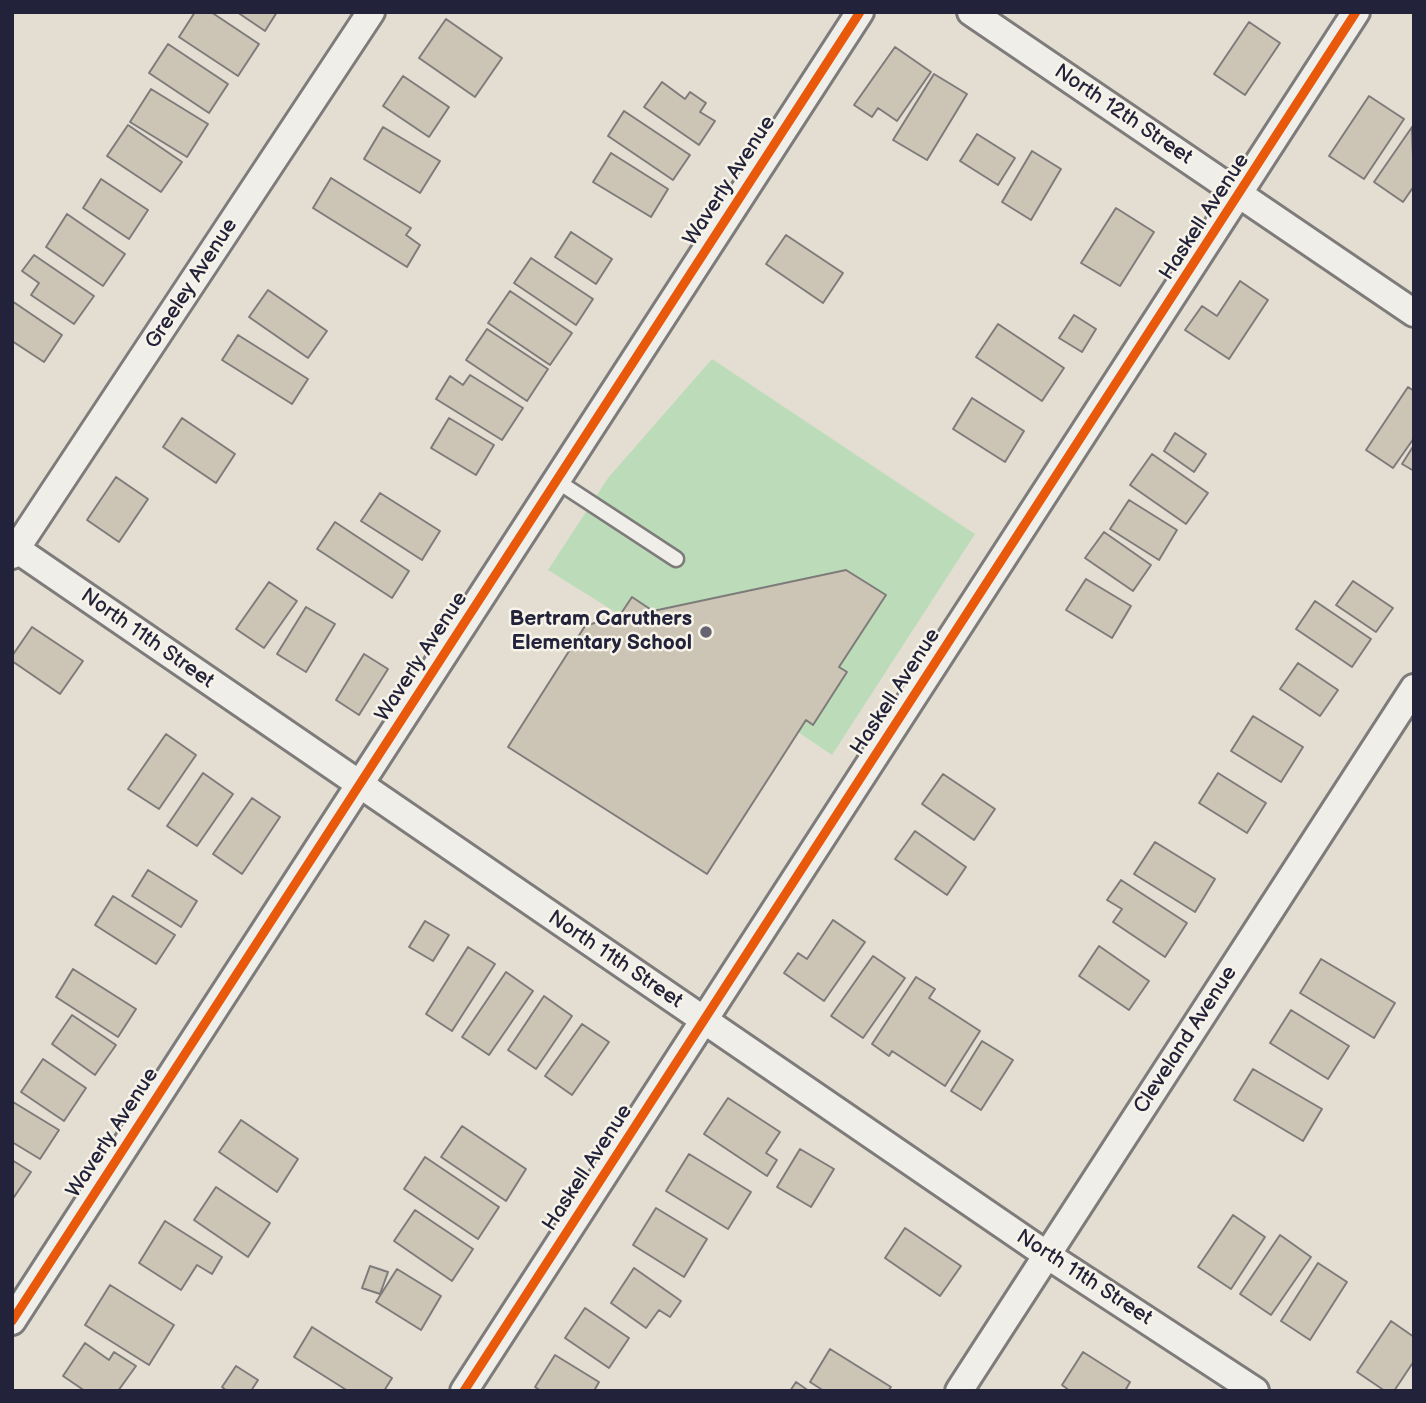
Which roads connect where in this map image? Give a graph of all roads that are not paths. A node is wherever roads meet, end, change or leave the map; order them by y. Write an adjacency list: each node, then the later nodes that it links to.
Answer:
1 (371, 12): 8 (street, Greeley Avenue)
2 (860, 12): 7 (street, Waverly Avenue)
3 (971, 12): 5 (street, North 12th Street)
4 (1356, 12): 5 (street, Haskell Avenue)
5 (1241, 194): 6 (street, North 12th Street); 12 (street, Haskell Avenue)
6 (1414, 313)
7 (557, 481): 9 (lane); 11 (street, Waverly Avenue)
8 (14, 550): 11 (street, North 11th Street)
9 (676, 559)
10 (1414, 688): 13 (street, Cleveland Avenue)
11 (360, 786): 12 (street, North 11th Street); 14 (street, Waverly Avenue)
12 (704, 1021): 13 (street, North 11th Street); 15 (street, Haskell Avenue)
13 (1047, 1255): 16 (street, Cleveland Avenue); 17 (street, North 11th Street)
14 (12, 1321)
15 (464, 1391)
16 (959, 1391)
17 (1255, 1391)

